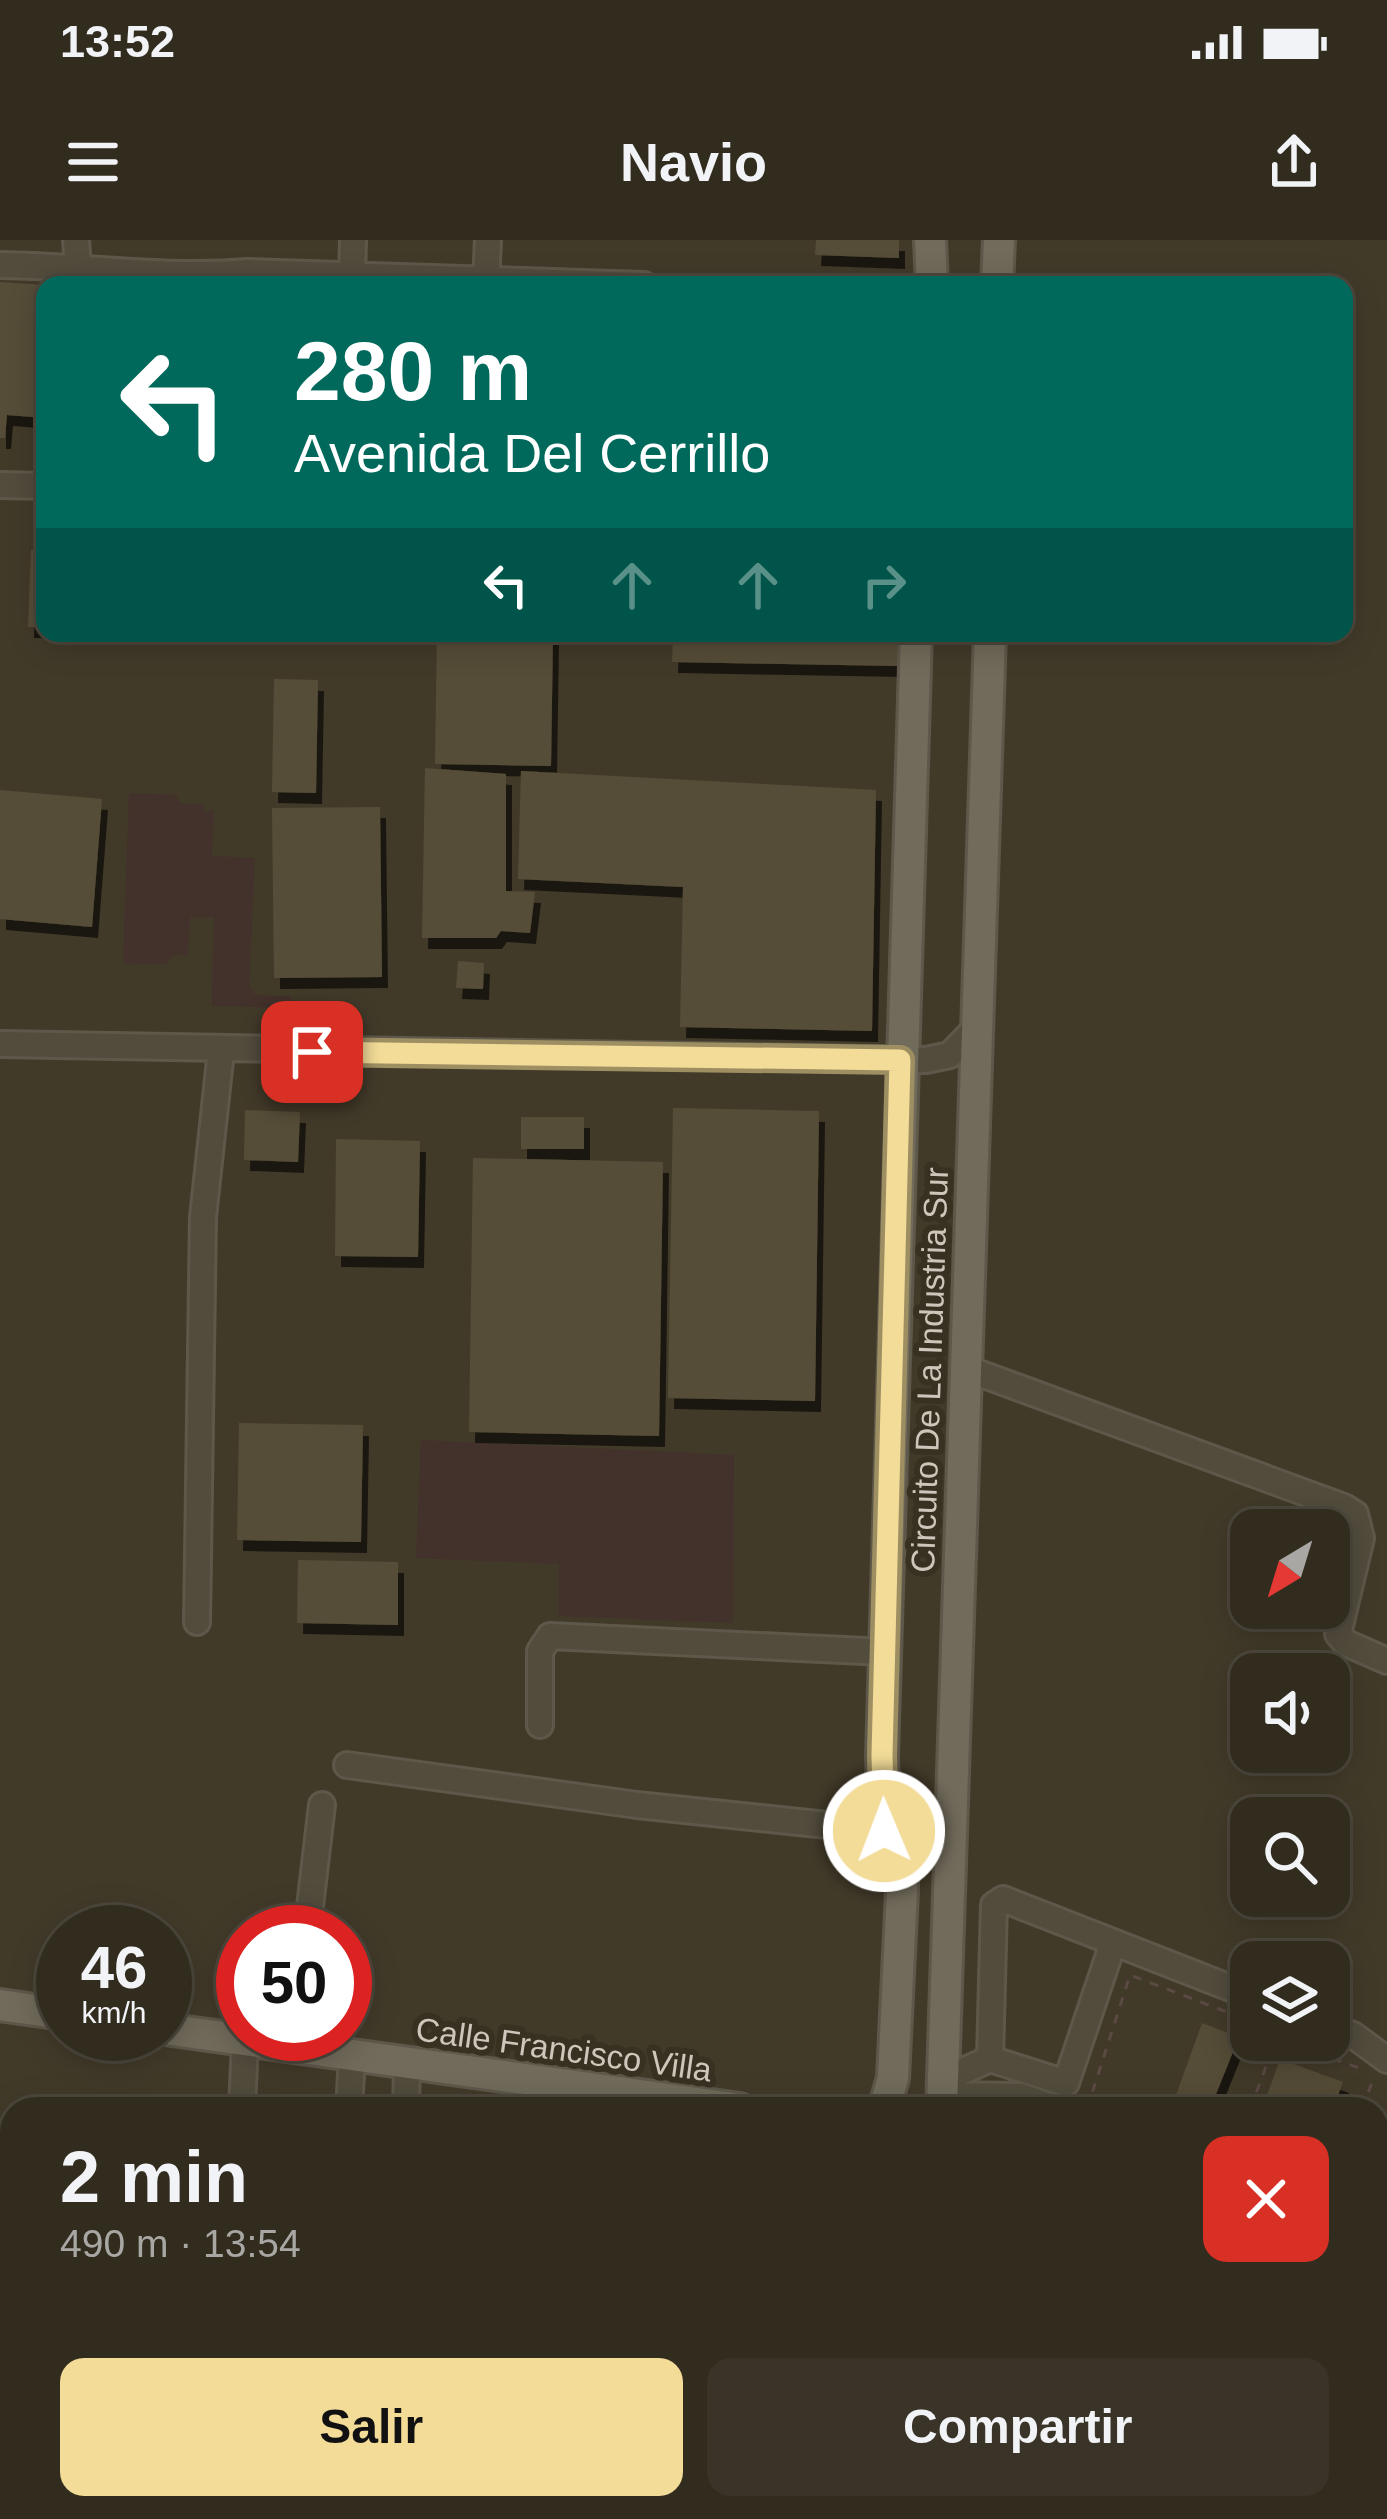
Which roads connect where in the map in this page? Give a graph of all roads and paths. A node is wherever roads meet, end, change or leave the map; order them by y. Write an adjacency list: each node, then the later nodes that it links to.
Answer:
1 (76, 240): 7 (street)
2 (353, 240): 11 (street)
3 (488, 240): 12 (street)
4 (930, 240): 13 (main road)
5 (999, 240): 14 (main road)
6 (0, 265): 7 (street)
7 (78, 266): 8 (street)
8 (191, 276)
9 (191, 276): 10 (street)
10 (331, 276)
11 (352, 276)
12 (486, 276)
13 (932, 276)
14 (997, 276)
15 (0, 485): 16 (street)
16 (36, 486)
17 (916, 642): 22 (main road, Circuito De La Industria Sur)
18 (991, 642): 19 (main road, Circuito De La Industria Sur)
19 (979, 1026): 22 (street); 23 (main road, Circuito De La Industria Sur)
20 (0, 1044): 21 (street)
21 (221, 1051): 22 (street); 24 (street)
22 (900, 1060): 25 (main road, Circuito De La Industria Sur)
23 (965, 1368): 26 (street); 46 (main road, Circuito De La Industria Sur)
24 (197, 1622)
25 (885, 1652): 27 (street); 30 (main road, Circuito De La Industria Sur)
26 (1387, 1661)
27 (540, 1725)
28 (347, 1765): 30 (street)
29 (322, 1805): 31 (street)
30 (884, 1831): 51 (main road, Circuito De La Industria Sur)
31 (310, 1905)
32 (1112, 1942): 33 (street); 38 (street); 38 (street)
33 (1230, 1988)
34 (0, 2005): 35 (main road)
35 (36, 2010)
36 (1230, 2013): 53 (path)
37 (1350, 2034): 45 (street)
38 (990, 2059): 46 (street)
39 (372, 2060): 44 (main road, Calle Francisco Villa)
40 (1350, 2060): 45 (path)
41 (244, 2061): 47 (street)
42 (352, 2061): 48 (street)
43 (1270, 2061): 54 (path)
44 (407, 2065): 49 (street); 50 (main road, Calle Francisco Villa)
45 (1380, 2068): 55 (path)
46 (943, 2094): 52 (street)
47 (243, 2097)
48 (350, 2097)
49 (406, 2097)
50 (649, 2097)
51 (887, 2097)
52 (1024, 2097)
53 (1091, 2097)
54 (1255, 2097)
55 (1367, 2097)

